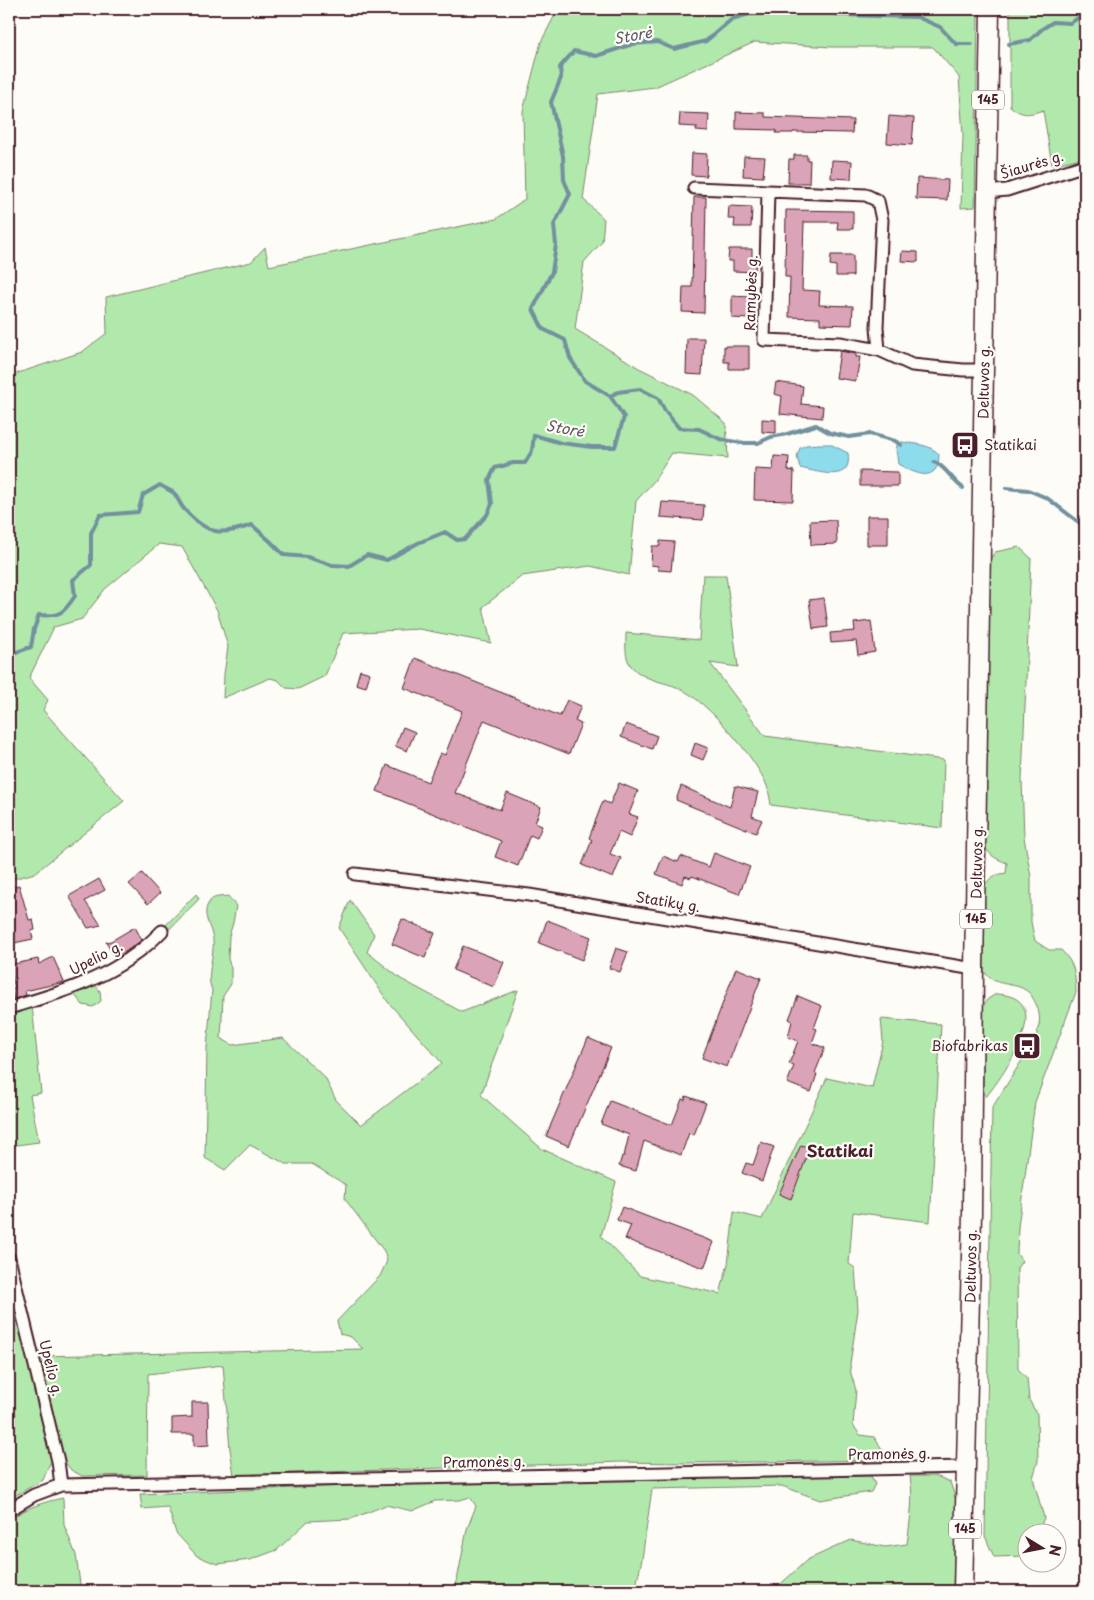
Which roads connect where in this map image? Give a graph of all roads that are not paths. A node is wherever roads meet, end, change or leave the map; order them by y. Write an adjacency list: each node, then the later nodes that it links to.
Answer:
1 (990, 9): 5 (main road, 145)
2 (1085, 165): 5 (street, Šiaurės g.)
3 (694, 188): 4 (street)
4 (768, 191): 6 (street); 6 (street, Ramybės g.)
5 (987, 192): 7 (main road, Deltuvos g. / 145)
6 (879, 350): 7 (street, Ramybės g.)
7 (984, 370): 10 (main road, Deltuvos g. / 145)
8 (355, 874): 10 (street, Statikų g.)
9 (162, 931): 11 (street, Upelio g.)
10 (974, 969): 13 (main road, Deltuvos g. / 145)
11 (9, 1008)
12 (9, 1258): 14 (street, Upelio g.)
13 (966, 1467): 14 (street, Pramonės g.); 16 (main road, Deltuvos g. / 145)
14 (61, 1486): 15 (street, Pramonės g.)
15 (9, 1510)
16 (963, 1591)

